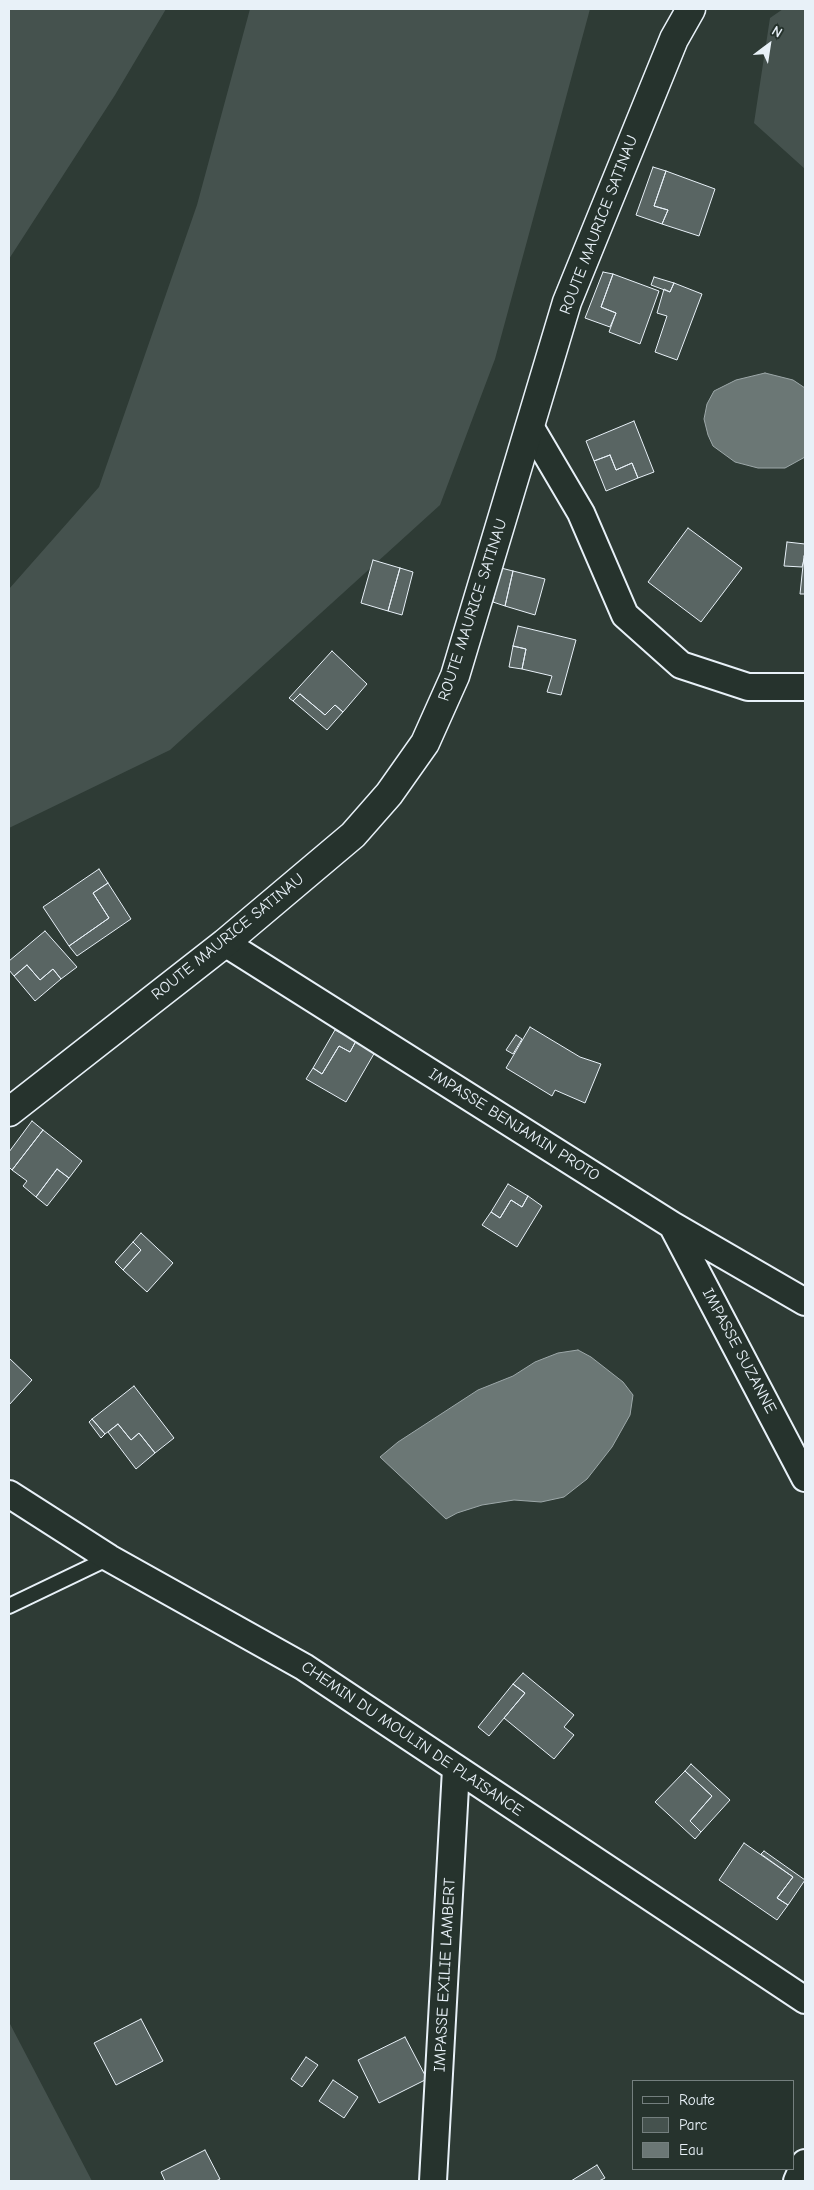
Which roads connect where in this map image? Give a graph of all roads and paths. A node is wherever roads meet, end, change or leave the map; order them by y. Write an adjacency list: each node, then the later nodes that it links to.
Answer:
1 (691, 9): 2 (main road, ROUTE MAURICE SATINAU)
2 (531, 428): 3 (street); 4 (main road, ROUTE MAURICE SATINAU)
3 (805, 687)
4 (225, 942): 5 (main road, ROUTE MAURICE SATINAU); 6 (street, IMPASSE BENJAMIN PROTO)
5 (9, 1112)
6 (672, 1225): 7 (street, IMPASSE BENJAMIN PROTO); 8 (street, IMPASSE SUZANNE)
7 (805, 1302)
8 (805, 1478)
9 (9, 1494): 10 (street, CHEMIN DU MOULIN DE PLAISANCE)
10 (109, 1558): 11 (lane); 12 (street, CHEMIN DU MOULIN DE PLAISANCE)
11 (9, 1606)
12 (456, 1769): 13 (street, CHEMIN DU MOULIN DE PLAISANCE); 15 (street, IMPASSE EXILIE LAMBERT)
13 (805, 2000)
14 (805, 2163): 16 (street)
15 (433, 2181)
16 (797, 2181)

